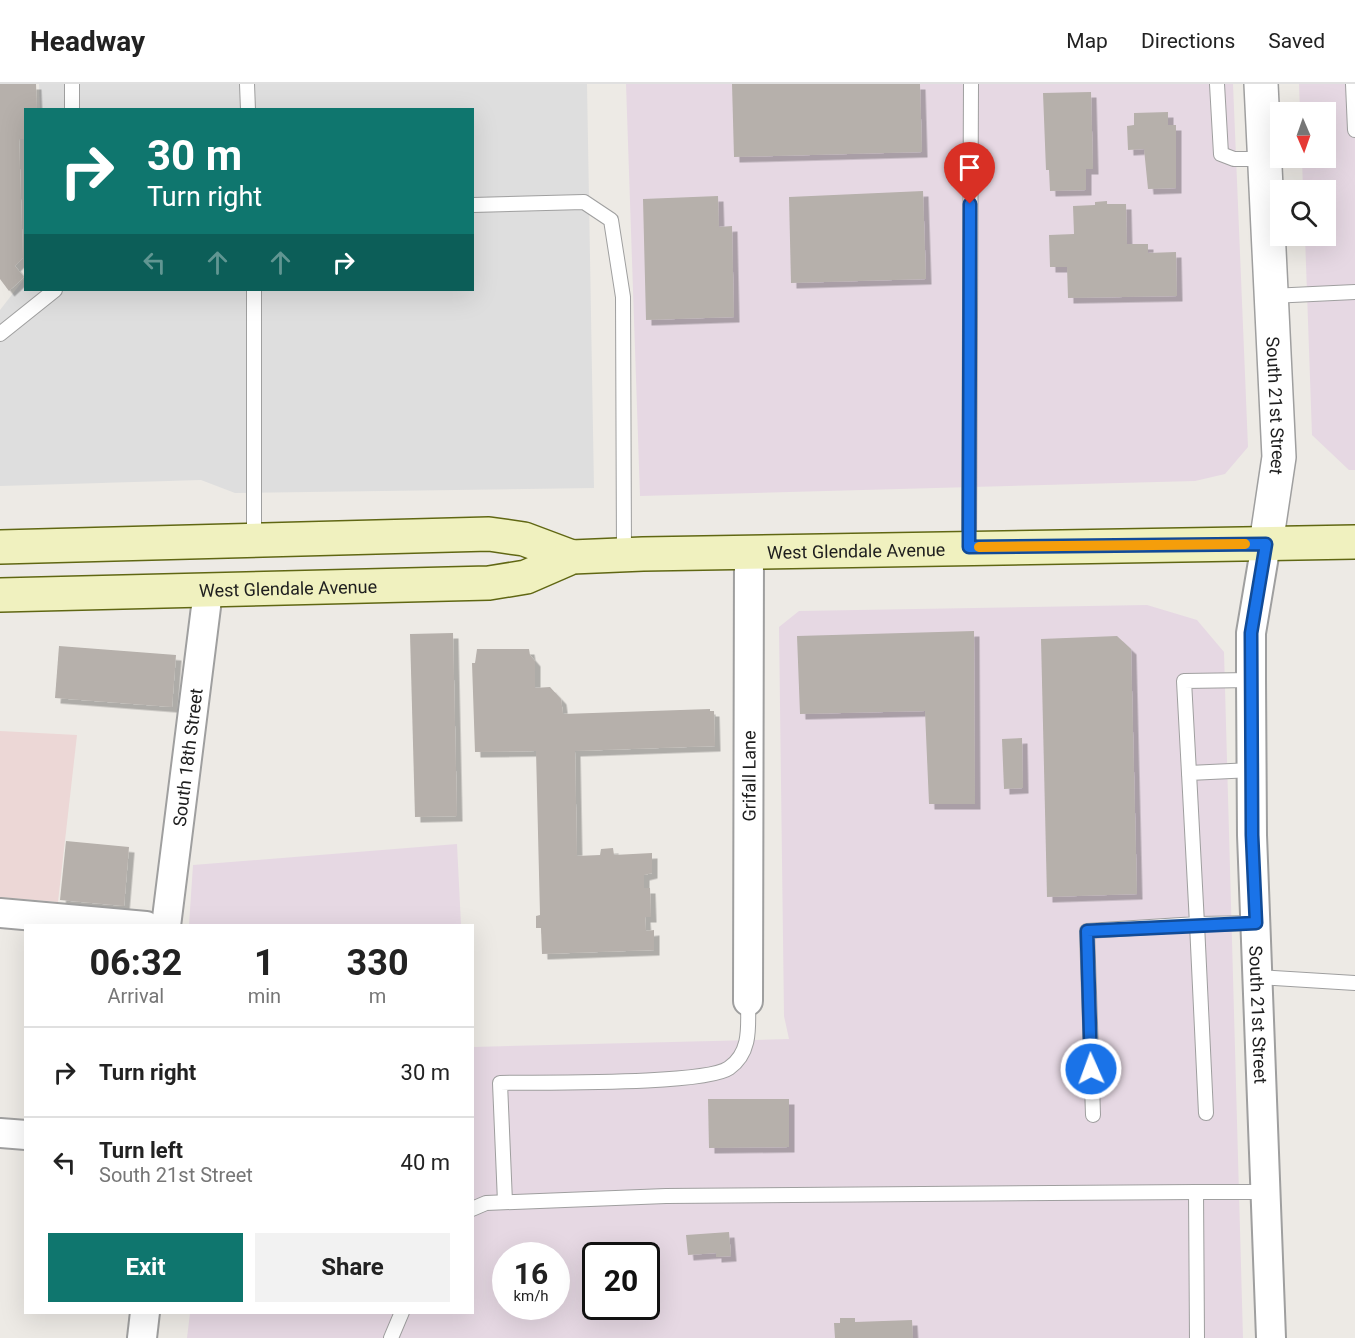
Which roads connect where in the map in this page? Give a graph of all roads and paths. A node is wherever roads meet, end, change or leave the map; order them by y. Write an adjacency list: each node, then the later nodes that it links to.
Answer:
1 (72, 84): 7 (lane)
2 (247, 84): 8 (lane)
3 (971, 84): 22 (lane)
4 (1217, 84): 11 (lane)
5 (1261, 84): 11 (street, South 21st Street)
6 (1353, 84): 9 (lane)
7 (72, 108)
8 (248, 108)
9 (1355, 119): 10 (lane)
10 (1355, 130)
11 (1265, 159): 16 (street, South 21st Street)
12 (474, 206): 24 (lane)
13 (54, 291): 17 (lane)
14 (254, 291): 18 (lane)
15 (1355, 292): 16 (lane)
16 (1271, 296): 20 (street, South 21st Street)
17 (0, 334)
18 (254, 541): 21 (main road, West Glendale Avenue); 25 (main road, West Glendale Avenue)
19 (1355, 542): 20 (main road, West Glendale Avenue)
20 (1266, 544): 22 (main road, West Glendale Avenue); 28 (street, South 21st Street)
21 (0, 547)
22 (969, 547): 23 (main road, West Glendale Avenue)
23 (749, 551): 24 (main road, West Glendale Avenue); 38 (street, Grifall Lane)
24 (624, 555): 25 (main road, West Glendale Avenue)
25 (572, 557): 26 (main road, West Glendale Avenue)
26 (208, 591): 27 (main road, West Glendale Avenue); 34 (street, South 18th Street)
27 (0, 595)
28 (1251, 680): 29 (street, South 21st Street); 30 (lane)
29 (1252, 770): 30 (lane); 32 (street, South 21st Street)
30 (1189, 773): 35 (lane)
31 (0, 914): 33 (street)
32 (1256, 923): 35 (lane); 36 (street, South 21st Street)
33 (122, 924)
34 (166, 924)
35 (1197, 924): 39 (lane); 40 (lane)
36 (1257, 977): 37 (lane); 44 (street, South 21st Street)
37 (1355, 983)
38 (748, 1001): 45 (lane)
39 (1206, 1113)
40 (1093, 1115)
41 (0, 1133): 42 (street)
42 (24, 1135)
43 (1196, 1192): 44 (lane); 45 (lane); 51 (lane)
44 (1265, 1192): 52 (street, South 21st Street)
45 (505, 1202): 46 (lane)
46 (474, 1208)
47 (145, 1314): 49 (street)
48 (401, 1314): 50 (lane)
49 (142, 1338)
50 (391, 1338)
51 (1197, 1338)
52 (1271, 1338)

